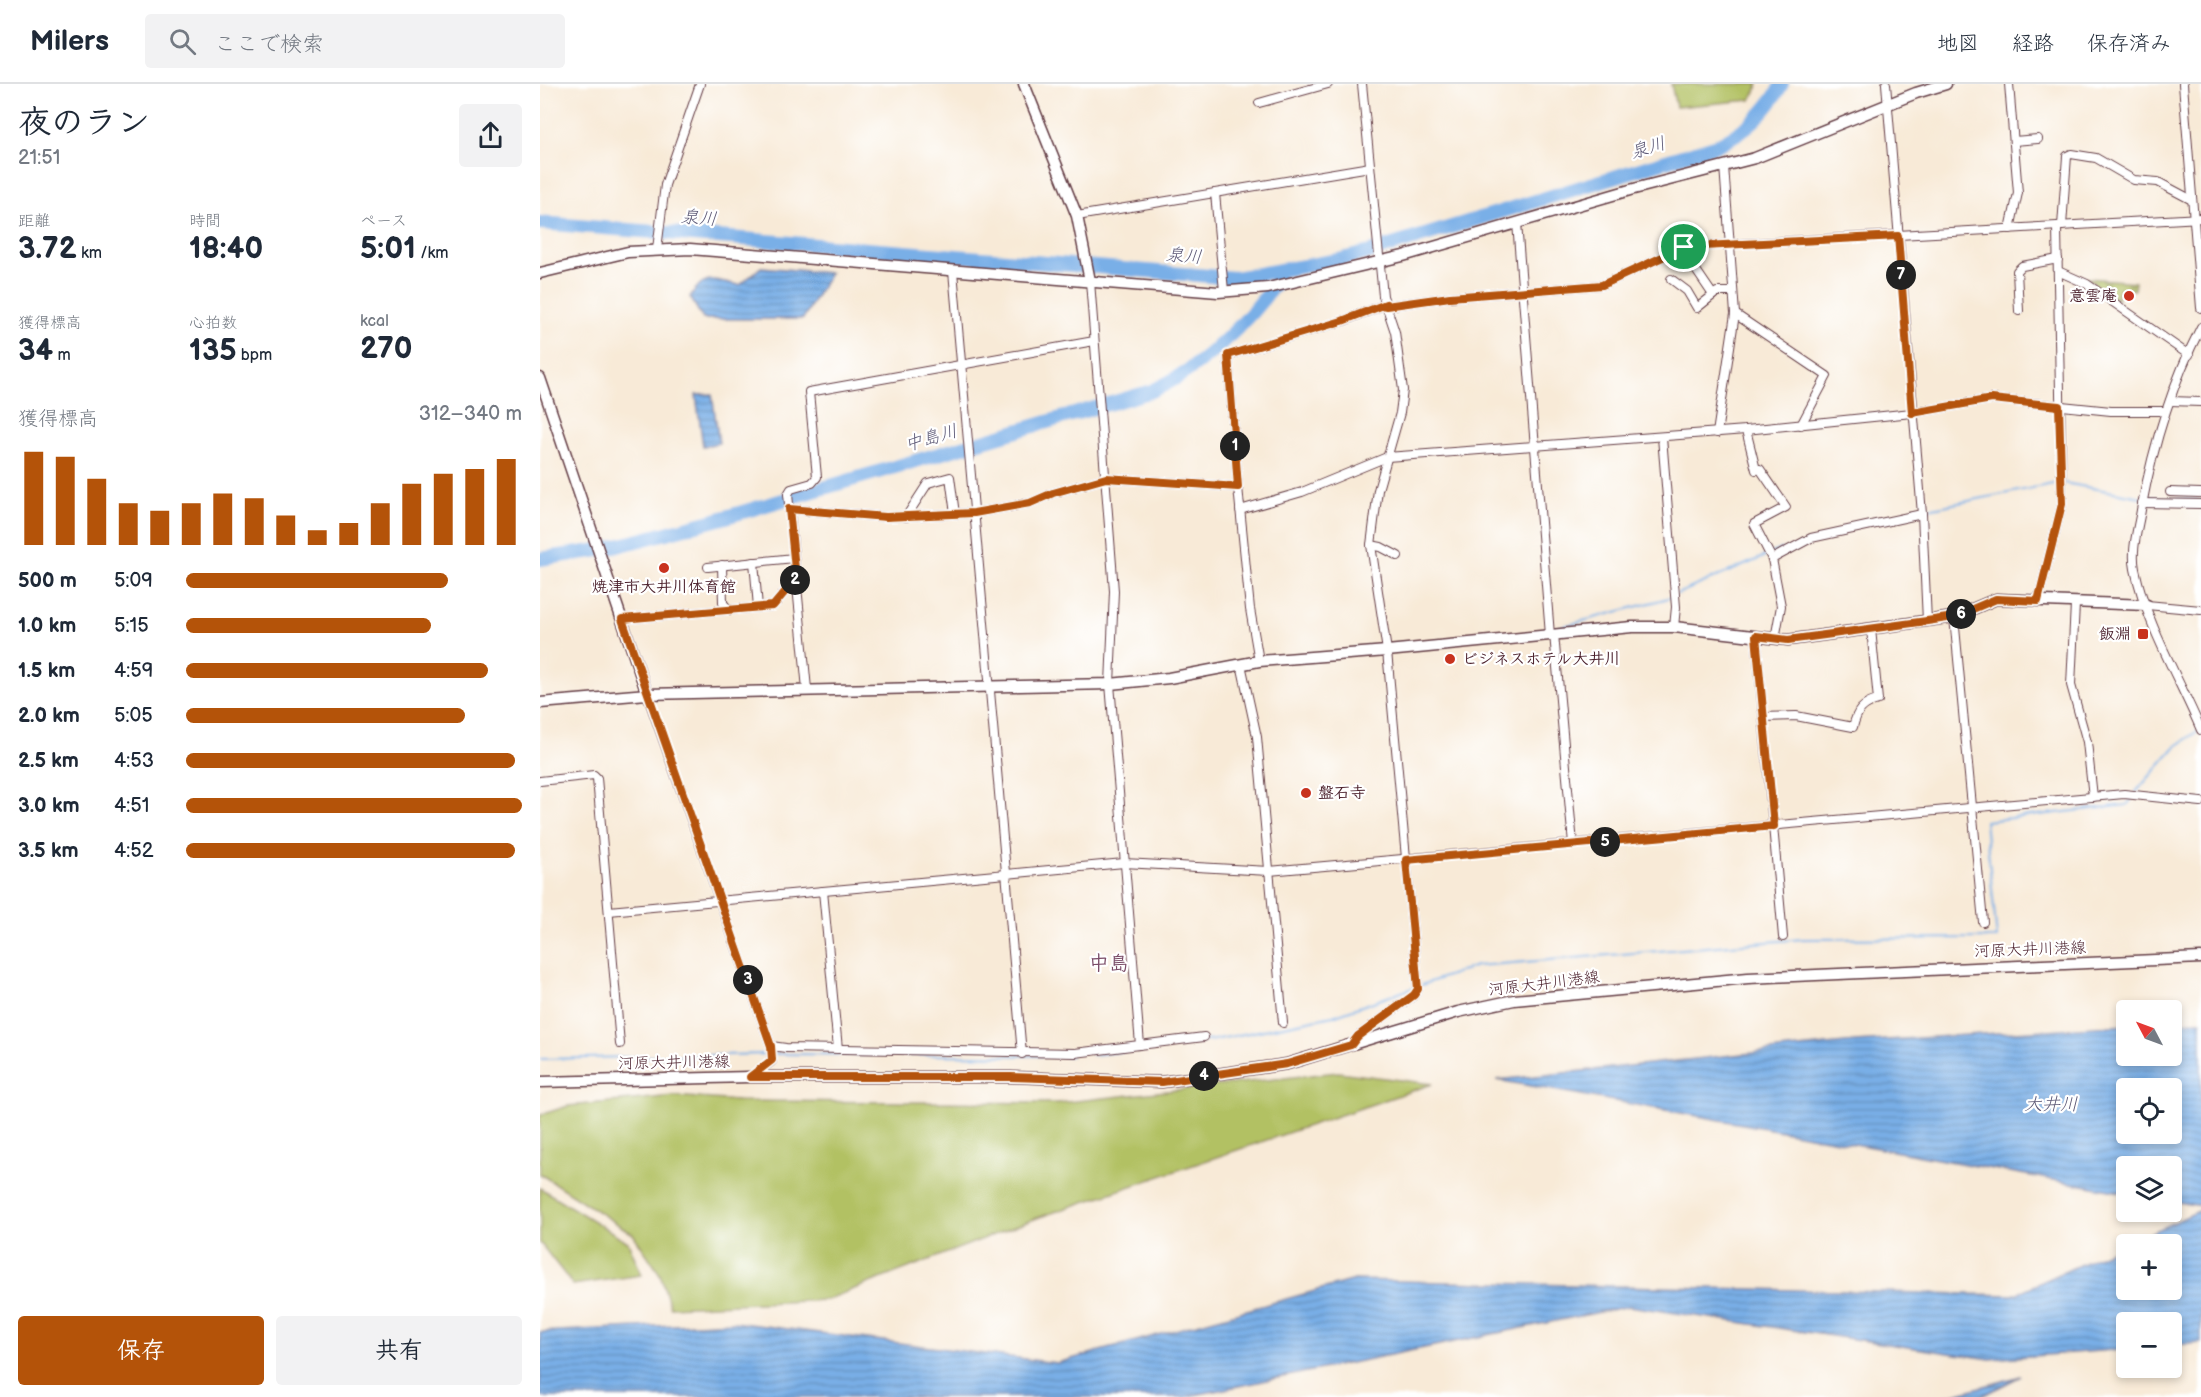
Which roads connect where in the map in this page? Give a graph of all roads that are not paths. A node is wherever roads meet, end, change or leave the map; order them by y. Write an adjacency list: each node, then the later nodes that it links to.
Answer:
1 (700, 84): 24 (street)
2 (1024, 84): 17 (street)
3 (1328, 84): 9 (street)
4 (1362, 84): 14 (street)
5 (1886, 84): 10 (street)
6 (1946, 84): 10 (street)
7 (2009, 84): 12 (street)
8 (2183, 84): 16 (street)
9 (1259, 103)
10 (1887, 104): 13 (street); 22 (street)
11 (2038, 139): 12 (street)
12 (2014, 141): 21 (street)
13 (1724, 166): 19 (street); 23 (street)
14 (1370, 167): 15 (street); 27 (street)
15 (1215, 193): 17 (street); 34 (street)
16 (2192, 200): 18 (street); 20 (street)
17 (1077, 216): 32 (street)
18 (2197, 218): 20 (street); 38 (street)
19 (1517, 223): 27 (street); 33 (street)
20 (2060, 226): 21 (street); 26 (street)
21 (2010, 229): 22 (street)
22 (1898, 236): 23 (street); 50 (street)
23 (1730, 244): 25 (street); 35 (street)
24 (657, 248): 28 (street); 30 (street)
25 (1681, 248): 33 (street); 36 (street)
26 (2058, 259): 29 (street); 39 (street)
27 (1380, 262): 34 (street); 37 (street)
28 (952, 271): 32 (street); 44 (street)
29 (2058, 271): 43 (street); 48 (street)
30 (540, 273)
31 (1671, 279): 36 (street)
32 (1090, 281): 34 (street); 42 (street)
33 (1522, 290): 37 (street); 55 (street)
34 (1224, 291)
35 (1733, 292): 36 (street); 40 (street)
36 (1713, 295)
37 (1386, 305): 56 (street); 58 (street)
38 (2201, 308)
39 (2019, 311)
40 (1735, 314): 51 (street); 53 (street)
41 (2201, 327): 43 (street)
42 (1094, 341): 44 (street); 57 (street)
43 (2189, 355): 46 (street)
44 (960, 364): 63 (street); 66 (street)
45 (540, 378): 84 (street)
46 (2170, 401): 47 (street); 49 (street)
47 (2201, 402)
48 (2059, 406): 49 (street); 50 (street); 77 (street)
49 (2165, 411): 61 (street)
50 (1912, 413): 51 (street); 65 (street)
51 (1801, 425): 52 (street)
52 (1746, 430): 53 (street); 71 (street)
53 (1717, 433): 54 (street)
54 (1662, 437): 55 (street); 86 (street)
55 (1535, 446): 56 (street); 88 (street)
56 (1387, 458): 64 (street); 69 (street)
57 (1106, 478): 58 (street); 66 (street); 94 (street)
58 (1238, 487): 64 (street)
59 (2170, 492): 60 (street)
60 (2201, 493)
61 (2143, 502): 62 (street); 79 (street)
62 (2201, 504)
63 (789, 508): 68 (street); 72 (street)
64 (1240, 510): 92 (street)
65 (1921, 511): 71 (street); 85 (street)
66 (974, 513): 67 (street); 95 (street)
67 (955, 514): 68 (street); 68 (street)
68 (906, 517)
69 (1371, 545): 70 (street); 91 (street)
70 (1398, 556)
71 (1771, 556): 90 (street)
72 (794, 558): 73 (street); 76 (street)
73 (754, 562): 74 (street); 80 (street)
74 (722, 566): 75 (street); 81 (street)
75 (708, 567)
76 (796, 579): 80 (street); 96 (street)
77 (2038, 601): 78 (street); 83 (street)
78 (2075, 604): 79 (street); 102 (street)
79 (2147, 605): 82 (street); 100 (street)
80 (758, 607): 81 (street)
81 (729, 610): 84 (street)
82 (2201, 610)
83 (1954, 617): 85 (street); 104 (street)
84 (622, 619): 97 (street)
85 (1927, 621): 87 (street)
86 (1674, 627): 88 (street); 89 (street)
87 (1871, 629): 90 (street); 99 (street)
88 (1551, 632): 91 (street); 106 (street)
89 (1756, 636): 90 (street); 99 (street)
90 (1775, 639)
91 (1386, 648): 92 (street); 107 (street)
92 (1259, 661): 93 (street)
93 (1241, 664): 94 (street); 109 (street)
94 (1110, 684): 95 (street); 108 (street)
95 (988, 686): 96 (street); 110 (street)
96 (807, 689): 97 (street)
97 (647, 694): 98 (street); 112 (street)
98 (540, 703)
99 (1764, 717): 105 (street)
100 (2200, 727)
101 (540, 781): 113 (street)
102 (2093, 797): 103 (street); 104 (street)
103 (2201, 802)
104 (1972, 808): 105 (street); 114 (street)
105 (1774, 826): 106 (street); 115 (street)
106 (1573, 844): 107 (street)
107 (1406, 860): 109 (street); 121 (street)
108 (1124, 863): 109 (street); 110 (street); 120 (street)
109 (1269, 871): 117 (street)
110 (1006, 874): 111 (street); 124 (street)
111 (823, 891): 112 (street); 123 (street)
112 (719, 900): 113 (street); 122 (street)
113 (609, 911): 119 (street)
114 (1983, 922)
115 (1783, 937)
116 (2201, 958): 121 (street, 河原大井川港線)
117 (1283, 1023)
118 (1204, 1037): 120 (street)
119 (620, 1044)
120 (1140, 1045): 124 (street)
121 (1351, 1045): 125 (street, 河原大井川港線)
122 (771, 1047): 123 (street); 125 (street)
123 (838, 1049): 124 (street)
124 (1022, 1054)
125 (750, 1077): 126 (street, 河原大井川港線)
126 (540, 1082)

